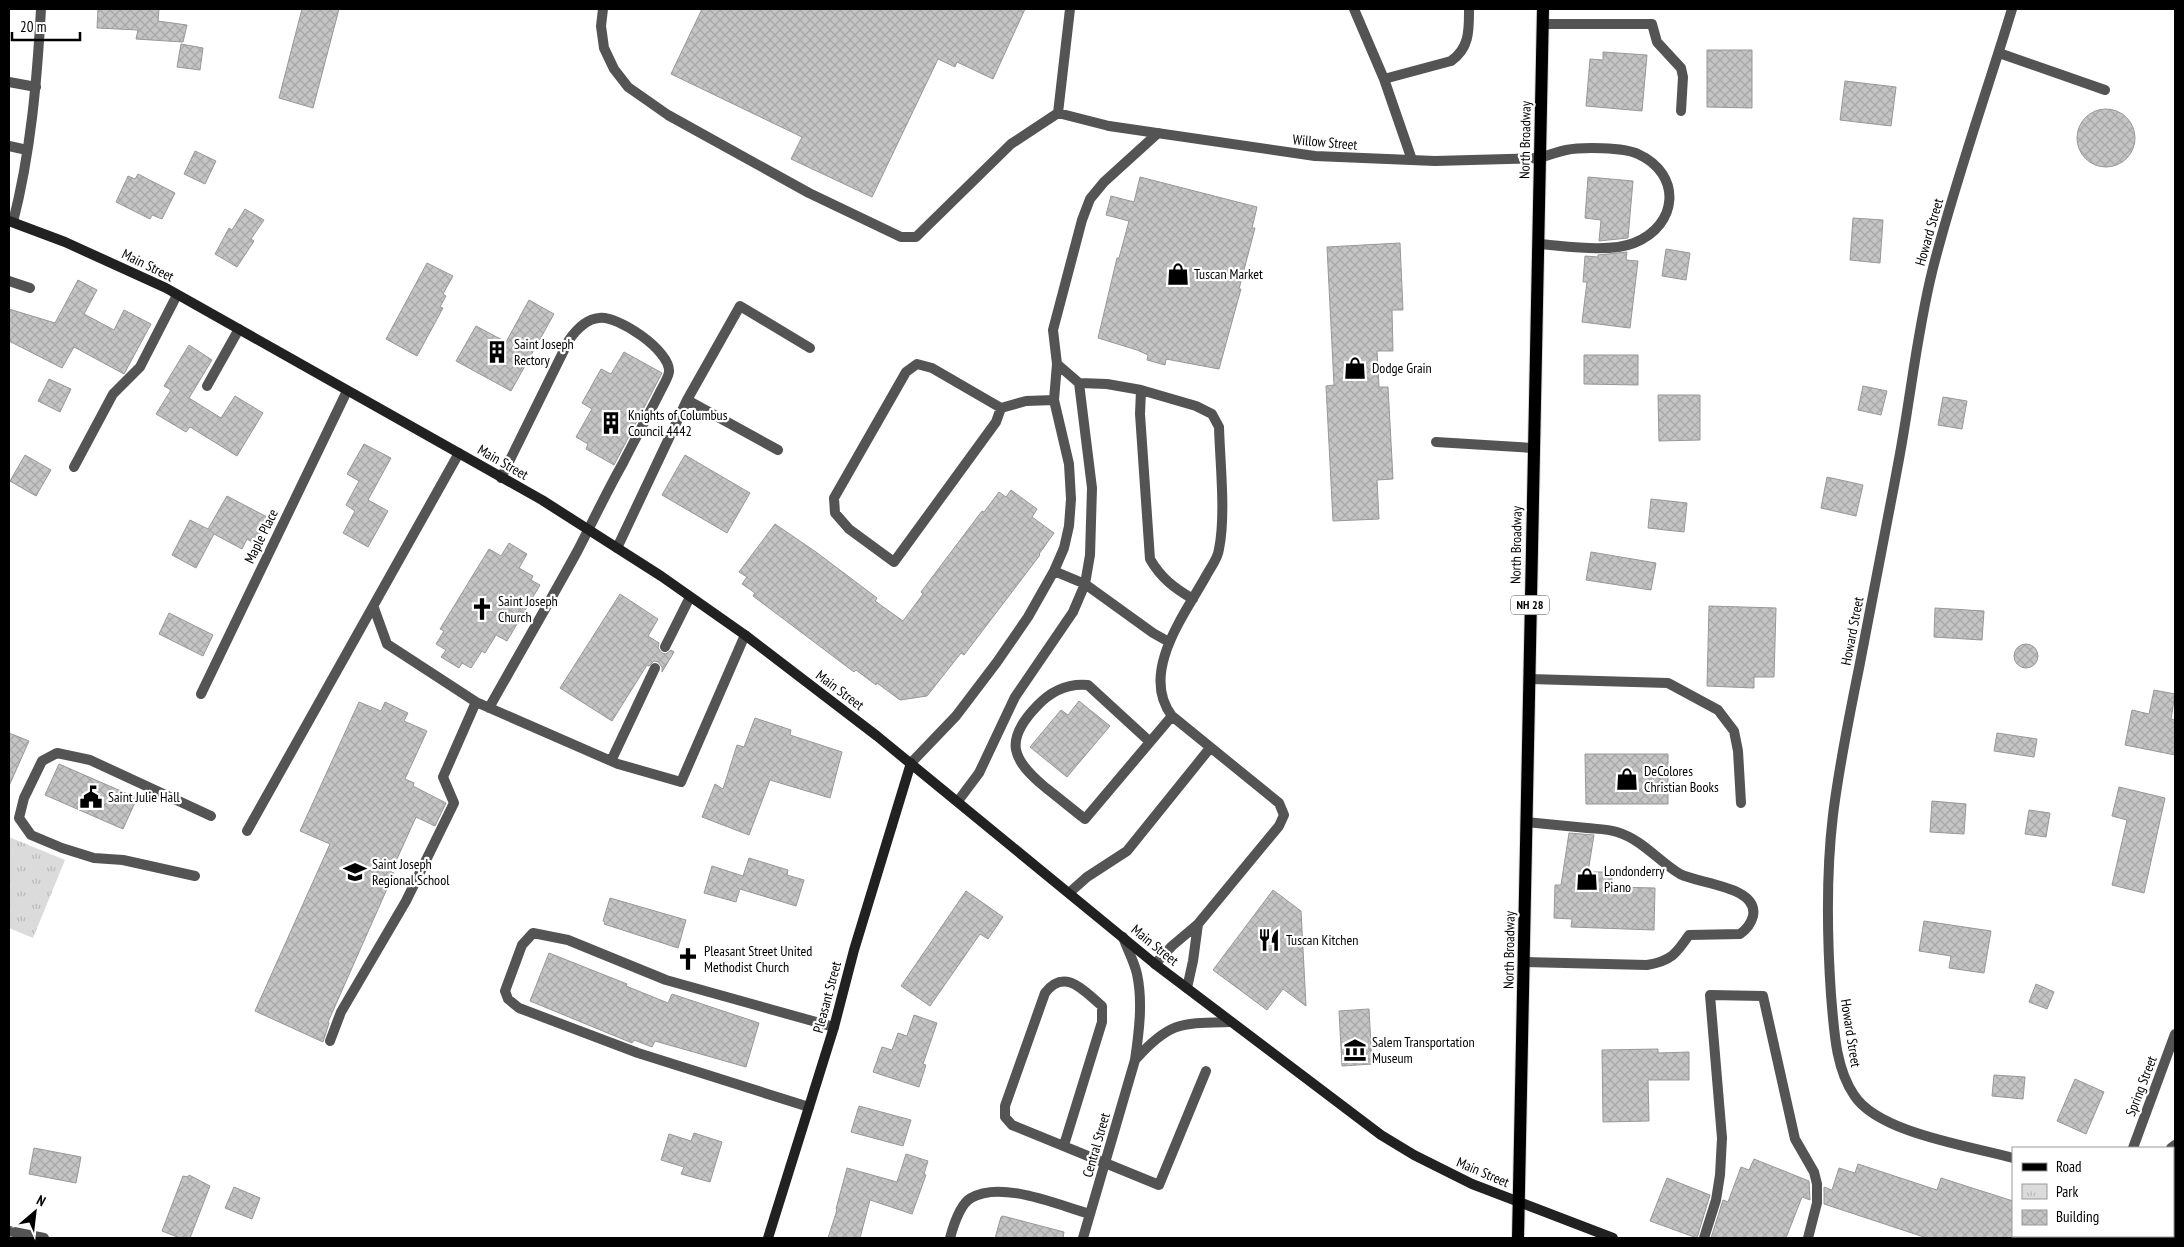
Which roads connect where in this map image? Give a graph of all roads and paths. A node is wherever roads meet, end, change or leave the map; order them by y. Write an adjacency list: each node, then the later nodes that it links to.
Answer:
1 (41, 9): 12 (street)
2 (603, 9): 15 (street)
3 (1070, 9): 15 (street)
4 (1354, 9): 10 (street)
5 (1469, 9): 10 (street)
6 (1543, 9): 8 (main road, North Broadway / NH 28)
7 (2012, 9): 9 (street, Howard Street)
8 (1543, 24): 14 (street); 19 (main road, North Broadway / NH 28)
9 (1999, 53): 13 (street); 83 (street, Howard Street)
10 (1384, 80): 20 (street)
11 (9, 82): 12 (street)
12 (36, 87): 18 (street)
13 (2105, 90)
14 (1681, 111)
15 (1058, 113): 16 (street, Willow Street)
16 (1158, 133): 20 (street, Willow Street); 28 (street)
17 (9, 146): 18 (street)
18 (27, 150): 21 (street)
19 (1540, 158): 20 (street, Willow Street); 22 (main road, North Broadway / NH 28); 22 (street)
20 (1412, 160)
21 (11, 221): 25 (main road, Main Street)
22 (1539, 244): 37 (main road, North Broadway / NH 28)
23 (9, 281): 24 (street)
24 (30, 288)
25 (177, 295): 26 (main road, Main Street); 40 (street)
26 (239, 329): 30 (street); 32 (main road, Main Street)
27 (810, 348): 33 (street)
28 (1057, 364): 29 (street); 34 (street)
29 (1079, 383): 31 (street); 45 (street)
30 (207, 386)
31 (1141, 390): 47 (street); 47 (street)
32 (346, 391): 39 (main road, Main Street); 54 (street, Maple Place)
33 (688, 400): 38 (street); 43 (street)
34 (1054, 400): 35 (street); 44 (street)
35 (1001, 408): 35 (street)
36 (1436, 442): 37 (street)
37 (1534, 448): 53 (main road, North Broadway / NH 28)
38 (778, 450)
39 (459, 453): 41 (main road, Main Street); 48 (street)
40 (74, 467)
41 (501, 478): 42 (main road, Main Street); 42 (street)
42 (588, 529): 43 (main road, Main Street); 56 (street)
43 (617, 548): 46 (main road, Main Street)
44 (1054, 571): 45 (street); 61 (street)
45 (1085, 584): 50 (street); 62 (street)
46 (690, 597): 49 (main road, Main Street); 51 (street)
47 (1193, 599): 50 (street)
48 (374, 608): 55 (street); 66 (street)
49 (745, 635): 60 (street); 61 (main road, Main Street)
50 (1168, 642): 57 (street)
51 (665, 647)
52 (655, 668): 60 (street)
53 (1530, 678): 63 (street); 65 (main road, North Broadway / NH 28)
54 (201, 694)
55 (476, 702): 56 (street); 77 (street)
56 (489, 708): 60 (street)
57 (1172, 716): 58 (street); 59 (street)
58 (1149, 741): 58 (street)
59 (1210, 748): 68 (street); 69 (street)
60 (611, 761)
61 (911, 763): 62 (main road, Main Street); 75 (main road, Pleasant Street)
62 (958, 801): 68 (main road, Main Street)
63 (1741, 803)
64 (211, 816): 67 (street)
65 (1526, 822): 71 (main road, North Broadway / NH 28); 71 (street)
66 (247, 831)
67 (195, 876)
68 (1069, 893): 70 (main road, Main Street)
69 (1198, 924): 72 (street); 73 (street)
70 (1123, 937): 72 (main road, Main Street); 78 (street, Central Street)
71 (1524, 962): 85 (main road, North Broadway / NH 28)
72 (1155, 964): 73 (main road, Main Street)
73 (1187, 988): 74 (main road, Main Street)
74 (1230, 1022): 78 (street, Central Street); 85 (main road, Main Street)
75 (834, 1027): 80 (main road, Pleasant Street); 80 (street)
76 (2175, 1034): 82 (street, Spring Street)
77 (330, 1041)
78 (1135, 1060): 84 (street, Central Street)
79 (1206, 1071): 84 (street)
80 (809, 1107): 90 (main road, Pleasant Street)
81 (1064, 1146): 81 (street); 84 (street)
82 (2133, 1147)
83 (2012, 1158)
84 (1105, 1164): 86 (street, Central Street)
85 (1518, 1201): 93 (main road, NH 28); 94 (main road, Main Street)
86 (1090, 1214): 91 (street); 92 (street, Central Street)
87 (9, 1230): 89 (street)
88 (2134, 1237): 97 (street)
89 (44, 1238)
90 (768, 1238)
91 (950, 1238)
92 (1083, 1238)
93 (1518, 1238)
94 (1613, 1238)
95 (1704, 1238): 96 (street)
96 (1808, 1238)
97 (2155, 1238)

